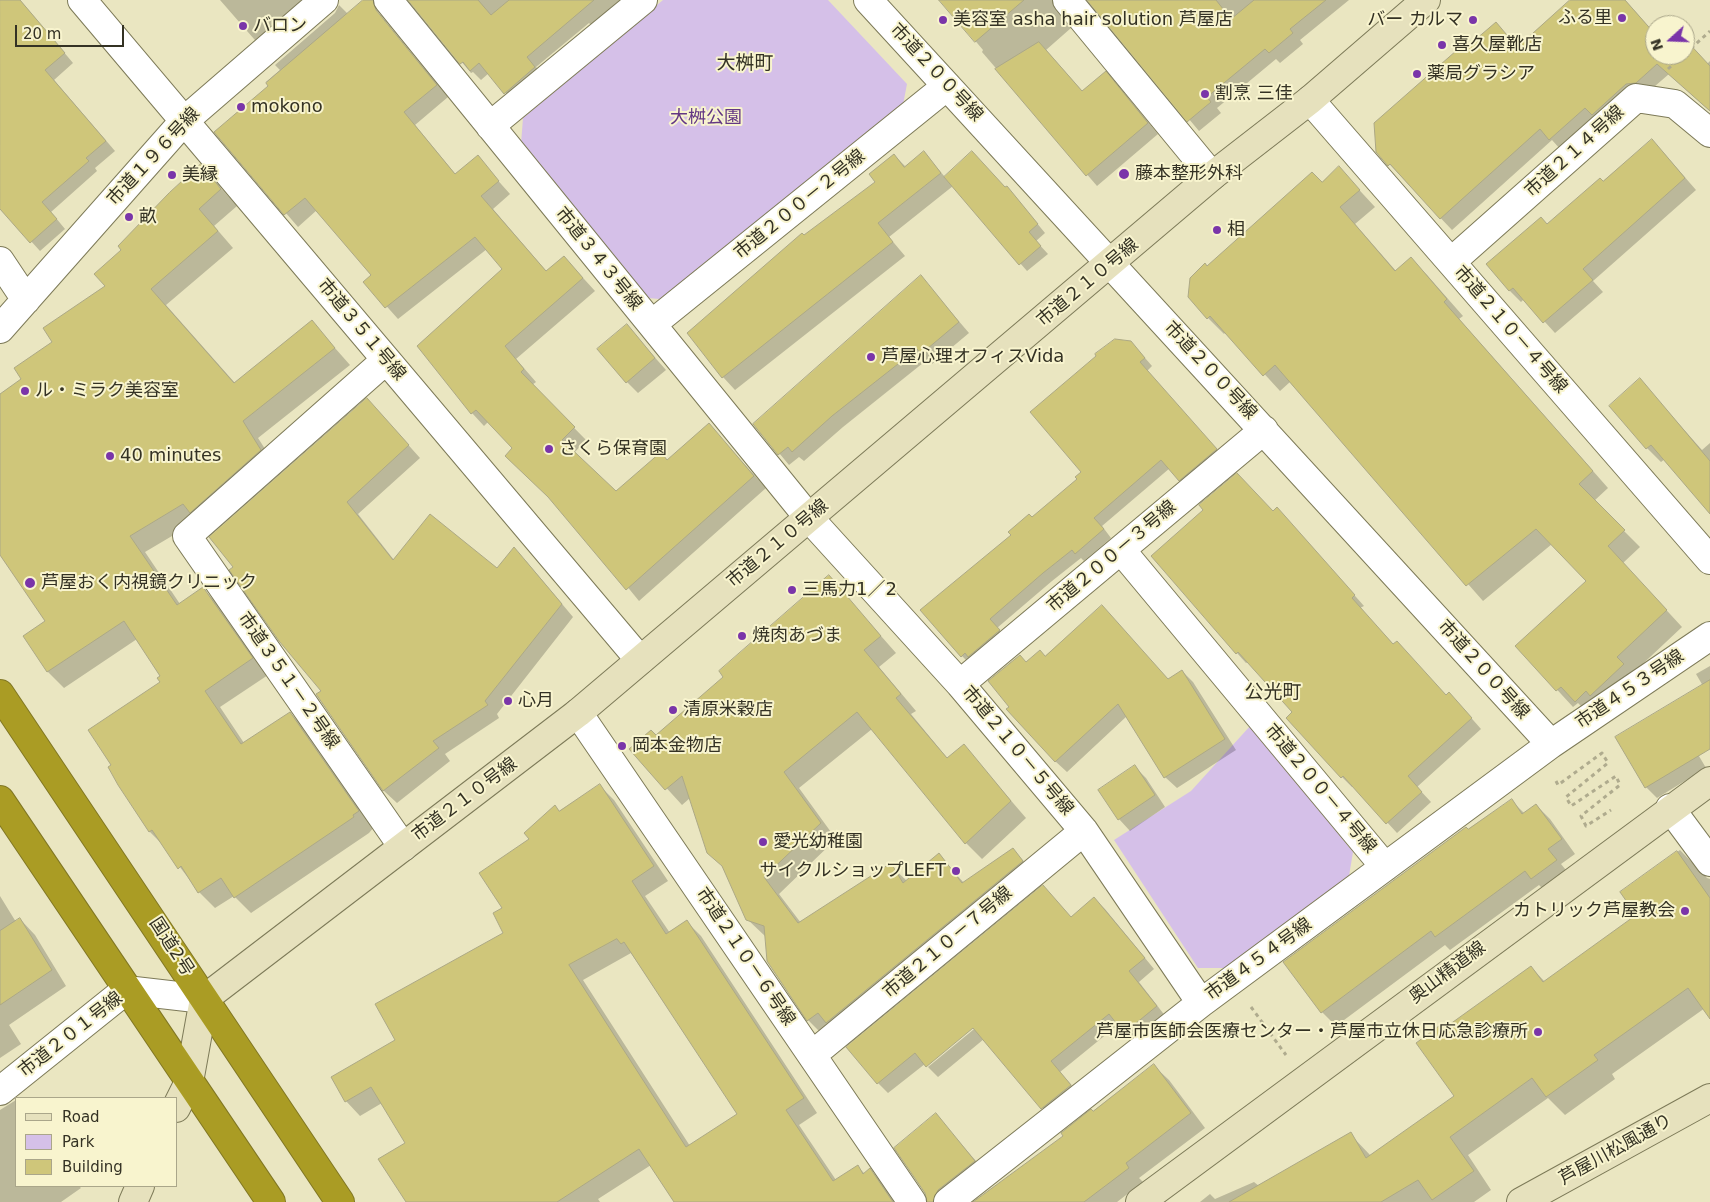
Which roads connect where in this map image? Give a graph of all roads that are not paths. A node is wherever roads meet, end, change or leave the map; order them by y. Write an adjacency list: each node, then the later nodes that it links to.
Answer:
1 (82, 0): 10 (street, 市道３５１号線)
2 (324, 0): 10 (street, 市道１９６号線)
3 (388, 0): 11 (street, 市道３４３号線)
4 (642, 0): 11 (street)
5 (868, 0): 8 (street, 市道２００号線)
6 (1426, 0): 9 (street, 市道２１０号線)
7 (1076, 3): 13 (street)
8 (947, 86): 16 (street, 市道２００号線); 18 (street, 市道２００－２号線)
9 (1310, 100): 13 (street, 市道２１０号線); 15 (street, 市道２１０－４号線)
10 (184, 121): 17 (street, 市道１９６号線); 20 (street, 市道３５１号線)
11 (490, 126): 18 (street, 市道３４３号線)
12 (1710, 133): 15 (street, 市道２１４号線)
13 (1212, 176): 16 (street, 市道２１０号線)
14 (0, 261): 17 (street)
15 (1451, 262): 24 (street, 市道２１０－４号線)
16 (1111, 263): 21 (street, 市道２００号線); 22 (street, 市道２１０号線)
17 (26, 300): 19 (street, 市道１９６号線)
18 (652, 324): 22 (street, 市道３４３号線)
19 (0, 329)
20 (386, 360): 26 (street, 市道３５１号線); 35 (street, 市道３５１－２号線)
21 (1264, 430): 23 (street, 市道２００－３号線); 30 (street, 市道２００号線)
22 (809, 518): 26 (street, 市道２１０号線); 27 (street, 市道２１０－５号線)
23 (1121, 550): 27 (street, 市道２００－３号線); 37 (street, 市道２００－４号線)
24 (1710, 560)
25 (1710, 636): 30 (street, 市道４５３号線)
26 (640, 660): 29 (street, 市道２１０号線)
27 (960, 684): 34 (street, 市道２１０－５号線)
28 (0, 694): 39 (highway, 国道2号)
29 (578, 713): 35 (street, 市道２１０号線); 41 (street, 市道２１０－６号線)
30 (1551, 744): 37 (street, 市道４５４号線)
31 (1710, 780): 33 (street, 奥山精道線)
32 (0, 800): 38 (highway)
33 (1670, 808): 36 (street); 52 (street, 奥山精道線)
34 (1084, 831): 40 (street, 市道２１０－５号線); 41 (street, 市道２１０－７号線)
35 (403, 847): 39 (street, 市道２１０号線)
36 (1710, 862)
37 (1385, 867): 40 (street, 市道４５４号線)
38 (126, 990): 39 (street, 市道２０１号線); 42 (highway); 43 (street, 市道２０１号線)
39 (204, 1000): 42 (street); 49 (highway, 国道2号)
40 (1201, 1003): 51 (street, 市道４５４号線)
41 (812, 1056): 50 (street, 市道２１０－６号線)
42 (189, 1082): 45 (street); 48 (highway)
43 (0, 1091)
44 (1710, 1098): 53 (street, 芦屋川松風通り)
45 (178, 1104)
46 (140, 1187): 47 (street)
47 (133, 1202)
48 (271, 1202)
49 (340, 1202)
50 (912, 1202)
51 (948, 1202)
52 (1140, 1202)
53 (1521, 1202)

